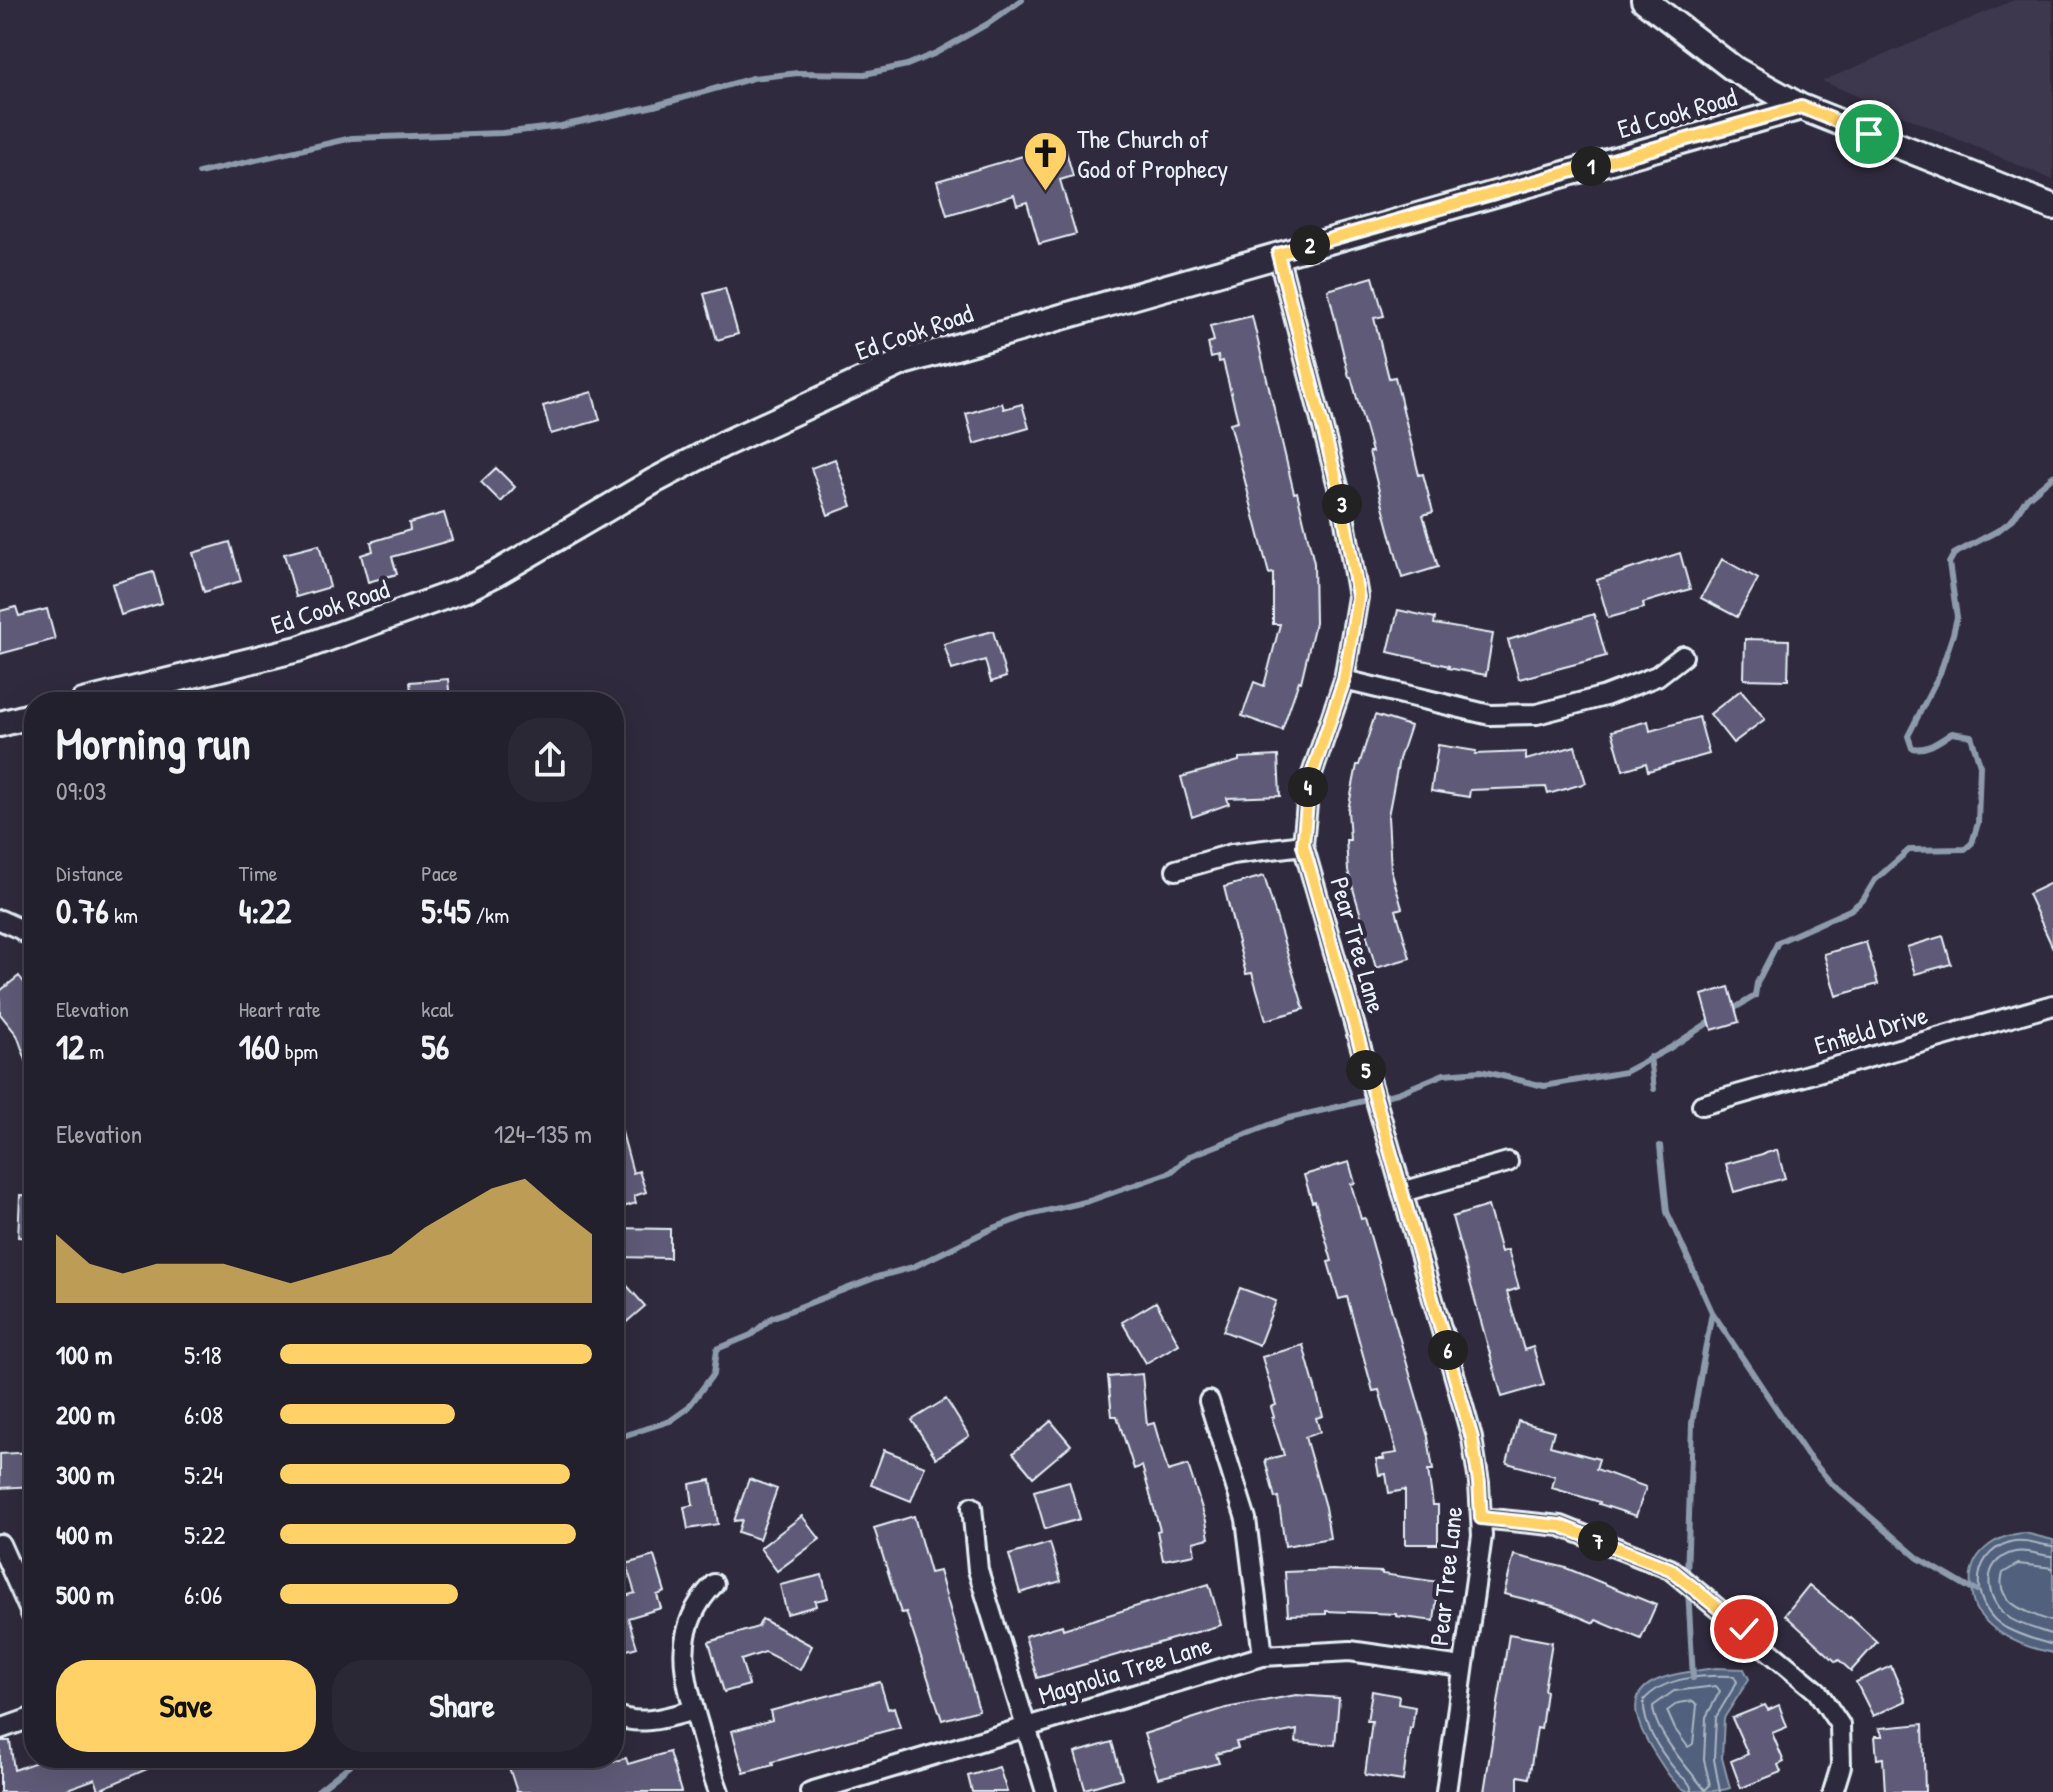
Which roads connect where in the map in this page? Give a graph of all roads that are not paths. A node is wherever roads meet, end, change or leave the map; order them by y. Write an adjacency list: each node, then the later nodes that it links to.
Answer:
1 (1644, 0): 2 (street)
2 (1801, 107): 3 (street); 4 (street, Ed Cook Road)
3 (2053, 207)
4 (1278, 254): 6 (street, Pear Tree Lane); 7 (street, Ed Cook Road)
5 (1683, 656): 6 (street)
6 (1344, 680): 10 (street, Pear Tree Lane)
7 (124, 692)
8 (24, 718): 9 (street)
9 (0, 724)
10 (1303, 845): 11 (street); 17 (street, Pear Tree Lane)
11 (1176, 870)
12 (0, 920): 13 (street)
13 (24, 932)
14 (2053, 1005): 15 (street, Enfield Drive)
15 (1702, 1105)
16 (1508, 1162): 17 (street)
17 (1402, 1192): 20 (street, Pear Tree Lane)
18 (1209, 1401): 24 (street)
19 (972, 1507): 29 (street)
20 (1481, 1518): 25 (street, Pear Tree Lane); 35 (street)
21 (0, 1544): 23 (street)
22 (714, 1584): 26 (street)
23 (24, 1598)
24 (1263, 1656): 25 (street, Magnolia Tree Lane); 29 (street, Magnolia Tree Lane)
25 (1462, 1667): 34 (street, Pear Tree Lane)
26 (694, 1710): 27 (street); 31 (street)
27 (624, 1719)
28 (24, 1721): 30 (street)
29 (1026, 1727): 32 (street, Magnolia Tree Lane); 33 (street)
30 (0, 1729)
31 (719, 1792)
32 (810, 1792)
33 (1046, 1792)
34 (1446, 1792)
35 (1833, 1792)

